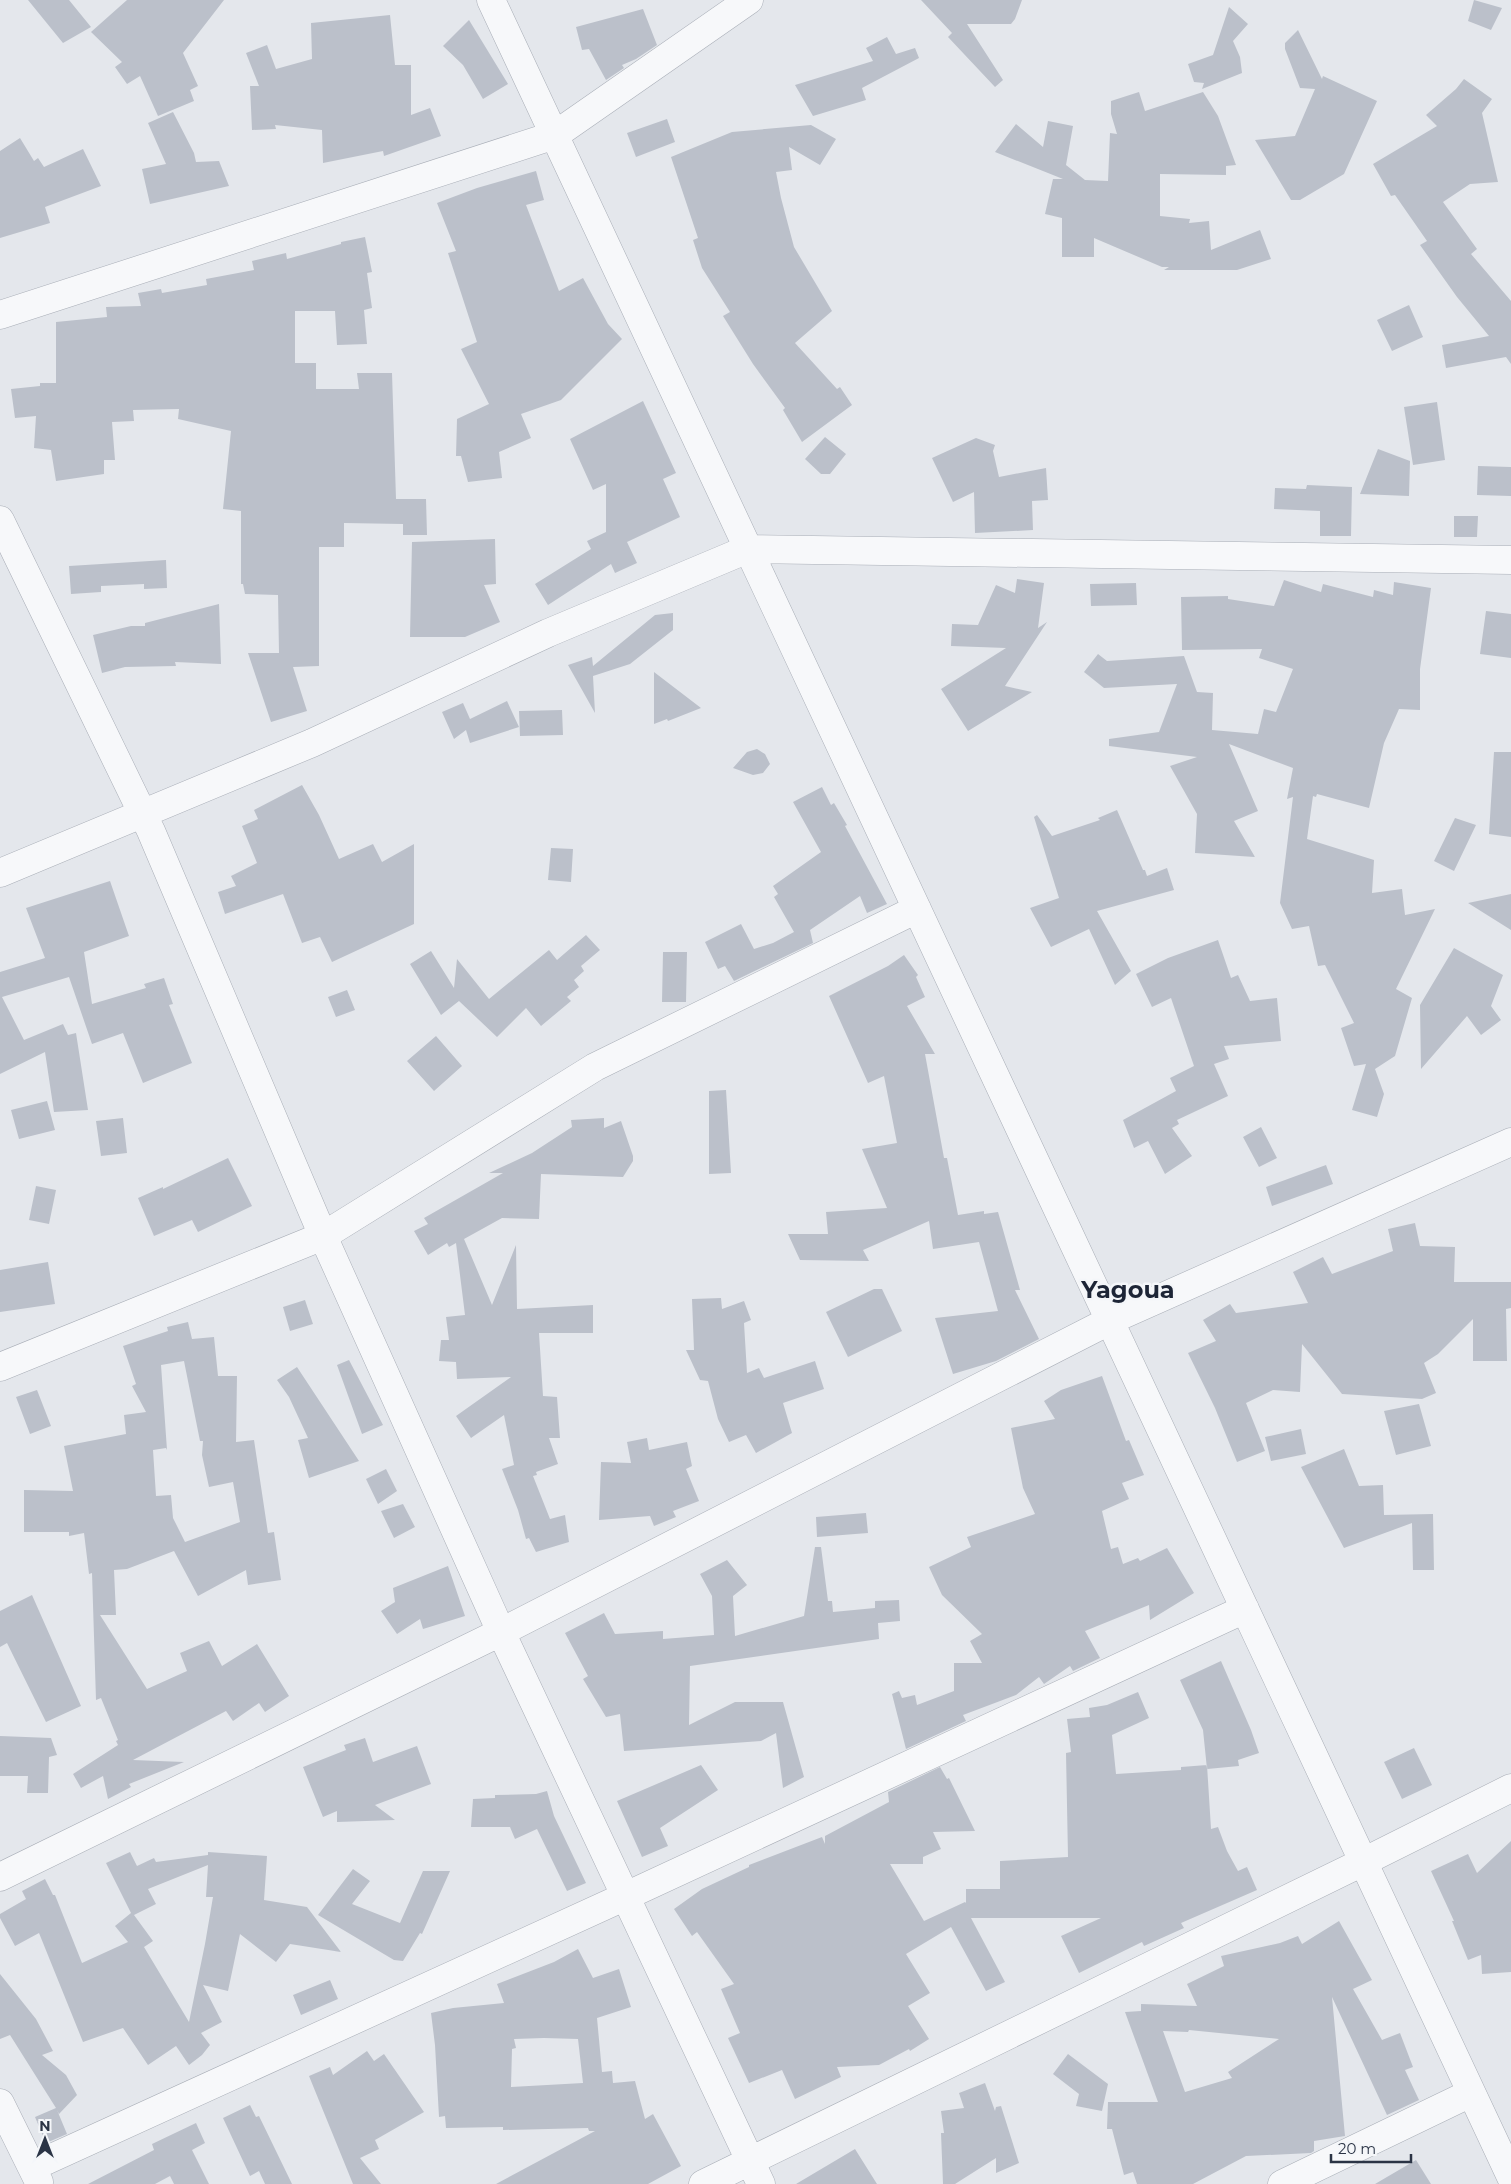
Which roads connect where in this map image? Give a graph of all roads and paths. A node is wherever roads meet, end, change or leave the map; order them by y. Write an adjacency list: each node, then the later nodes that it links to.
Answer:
1 (491, 0): 3 (street)
2 (749, 0): 3 (street)
3 (554, 135): 4 (street); 6 (street)
4 (0, 315)
5 (0, 520): 8 (street)
6 (748, 549): 7 (street); 8 (street); 10 (street)
7 (1511, 560)
8 (143, 813): 9 (street); 12 (street)
9 (0, 873)
10 (916, 909): 12 (street); 13 (street)
11 (1511, 1142): 13 (street)
12 (323, 1236): 14 (street); 16 (street)
13 (1111, 1320): 15 (street); 16 (street)
14 (0, 1367)
15 (1245, 1610): 18 (street); 20 (street)
16 (501, 1632): 19 (street); 20 (street)
17 (1511, 1788): 18 (street)
18 (1363, 1862): 21 (street); 23 (street)
19 (0, 1878)
20 (626, 1896): 23 (street); 24 (street)
21 (1472, 2093): 25 (street); 27 (street)
22 (0, 2103): 24 (street)
23 (756, 2173): 26 (street)
24 (36, 2175)
25 (1511, 2177)
26 (702, 2184)
27 (1282, 2184)

